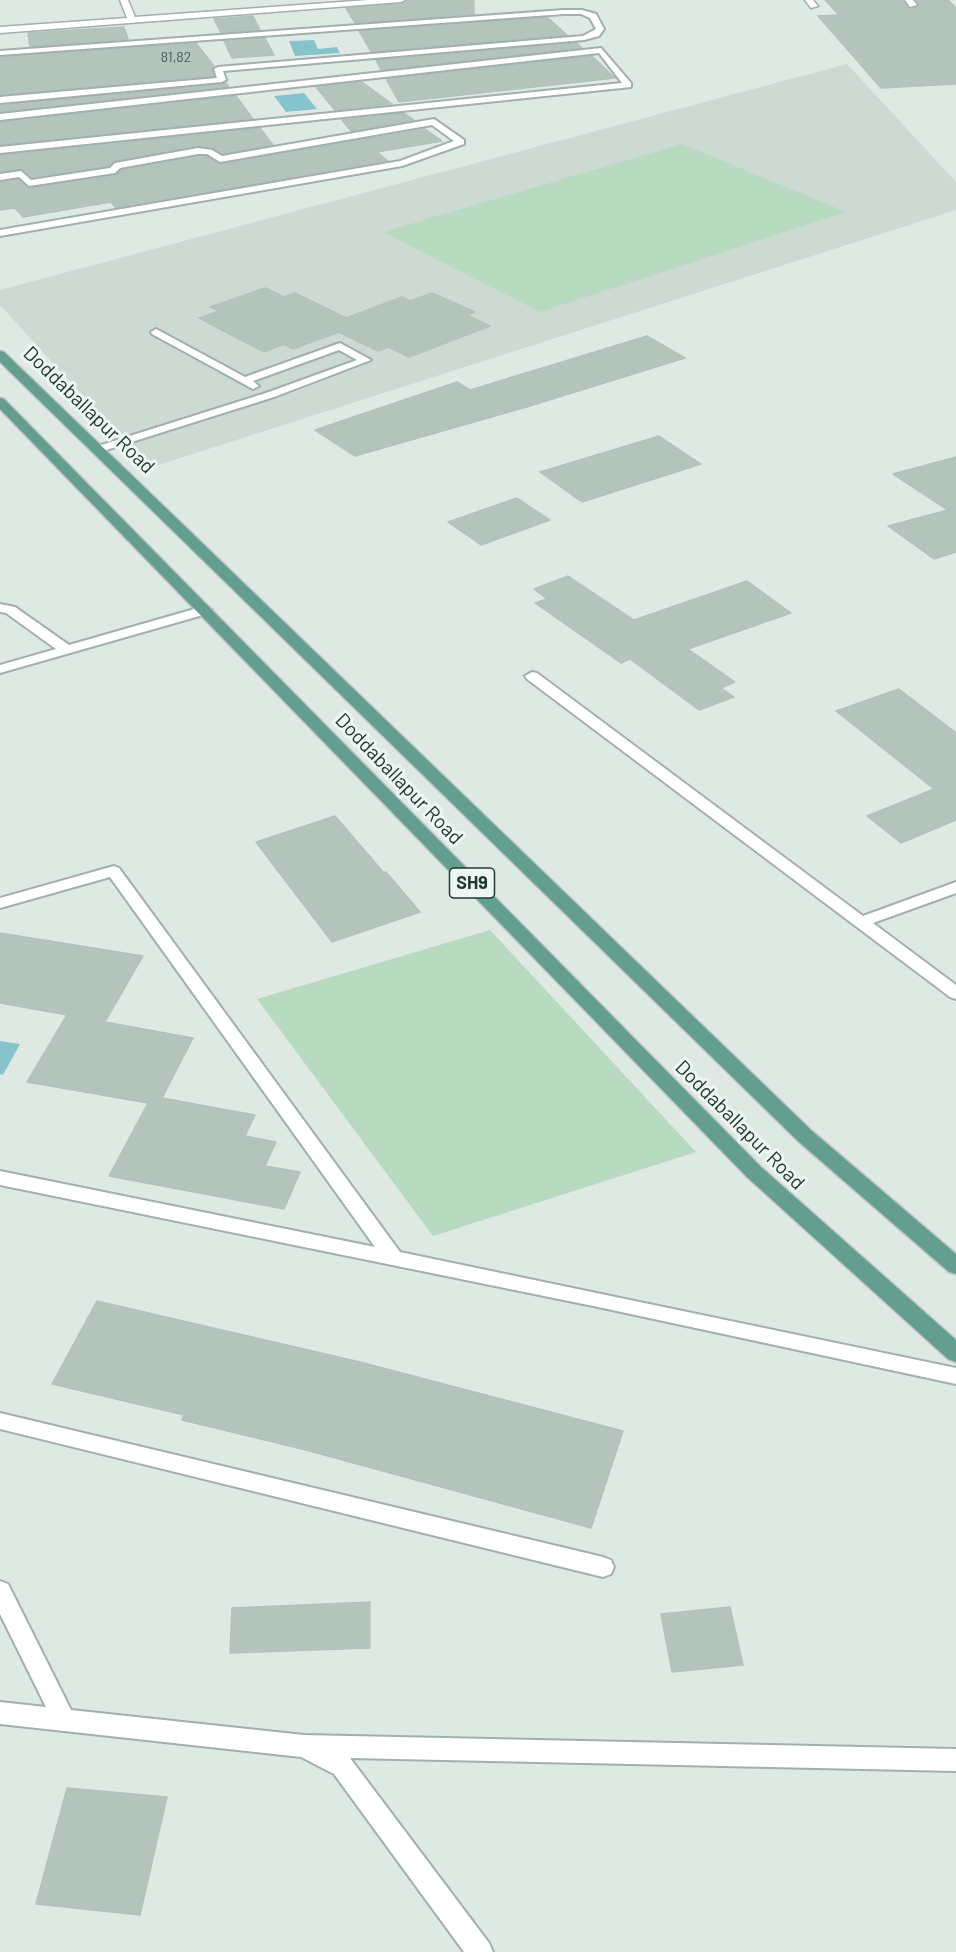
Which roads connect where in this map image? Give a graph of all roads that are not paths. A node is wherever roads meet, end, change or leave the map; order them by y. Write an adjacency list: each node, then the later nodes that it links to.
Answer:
1 (124, 0): 6 (street)
2 (270, 0): 5 (street)
3 (401, 0): 4 (street)
4 (346, 2): 5 (street)
5 (274, 10): 6 (street)
6 (132, 21): 9 (street)
7 (319, 23): 10 (lane)
8 (348, 27): 10 (lane); 11 (lane); 16 (lane)
9 (0, 30)
10 (240, 35): 15 (lane)
11 (353, 36)
12 (59, 44): 14 (lane)
13 (357, 46): 16 (lane)
14 (0, 48)
15 (0, 53)
16 (362, 55): 17 (lane)
17 (0, 99)
18 (0, 117): 19 (lane)
19 (0, 150)
20 (0, 177): 21 (lane)
21 (0, 233)
22 (156, 332): 24 (lane)
23 (0, 355): 27 (main road, Doddaballapur Road / SH9)
24 (244, 381): 25 (lane); 25 (lane)
25 (270, 395): 27 (lane)
26 (0, 402): 29 (main road, Doddaballapur Road / SH9)
27 (99, 449): 39 (main road, Doddaballapur Road / SH9)
28 (0, 608): 30 (lane)
29 (205, 610): 30 (lane); 40 (main road, Doddaballapur Road / SH9)
30 (67, 650): 31 (lane)
31 (0, 669)
32 (532, 675): 35 (lane)
33 (956, 887): 35 (lane)
34 (0, 903): 38 (lane)
35 (861, 922): 36 (lane)
36 (956, 993)
37 (0, 1178): 38 (lane)
38 (395, 1260): 41 (lane)
39 (956, 1266)
40 (956, 1353)
41 (956, 1376)
42 (0, 1421): 43 (lane)
43 (603, 1567)
44 (0, 1591): 46 (lane)
45 (0, 1713): 46 (lane)
46 (64, 1720): 47 (lane)
47 (304, 1746): 48 (lane); 49 (lane)
48 (956, 1760)
49 (480, 1952)

